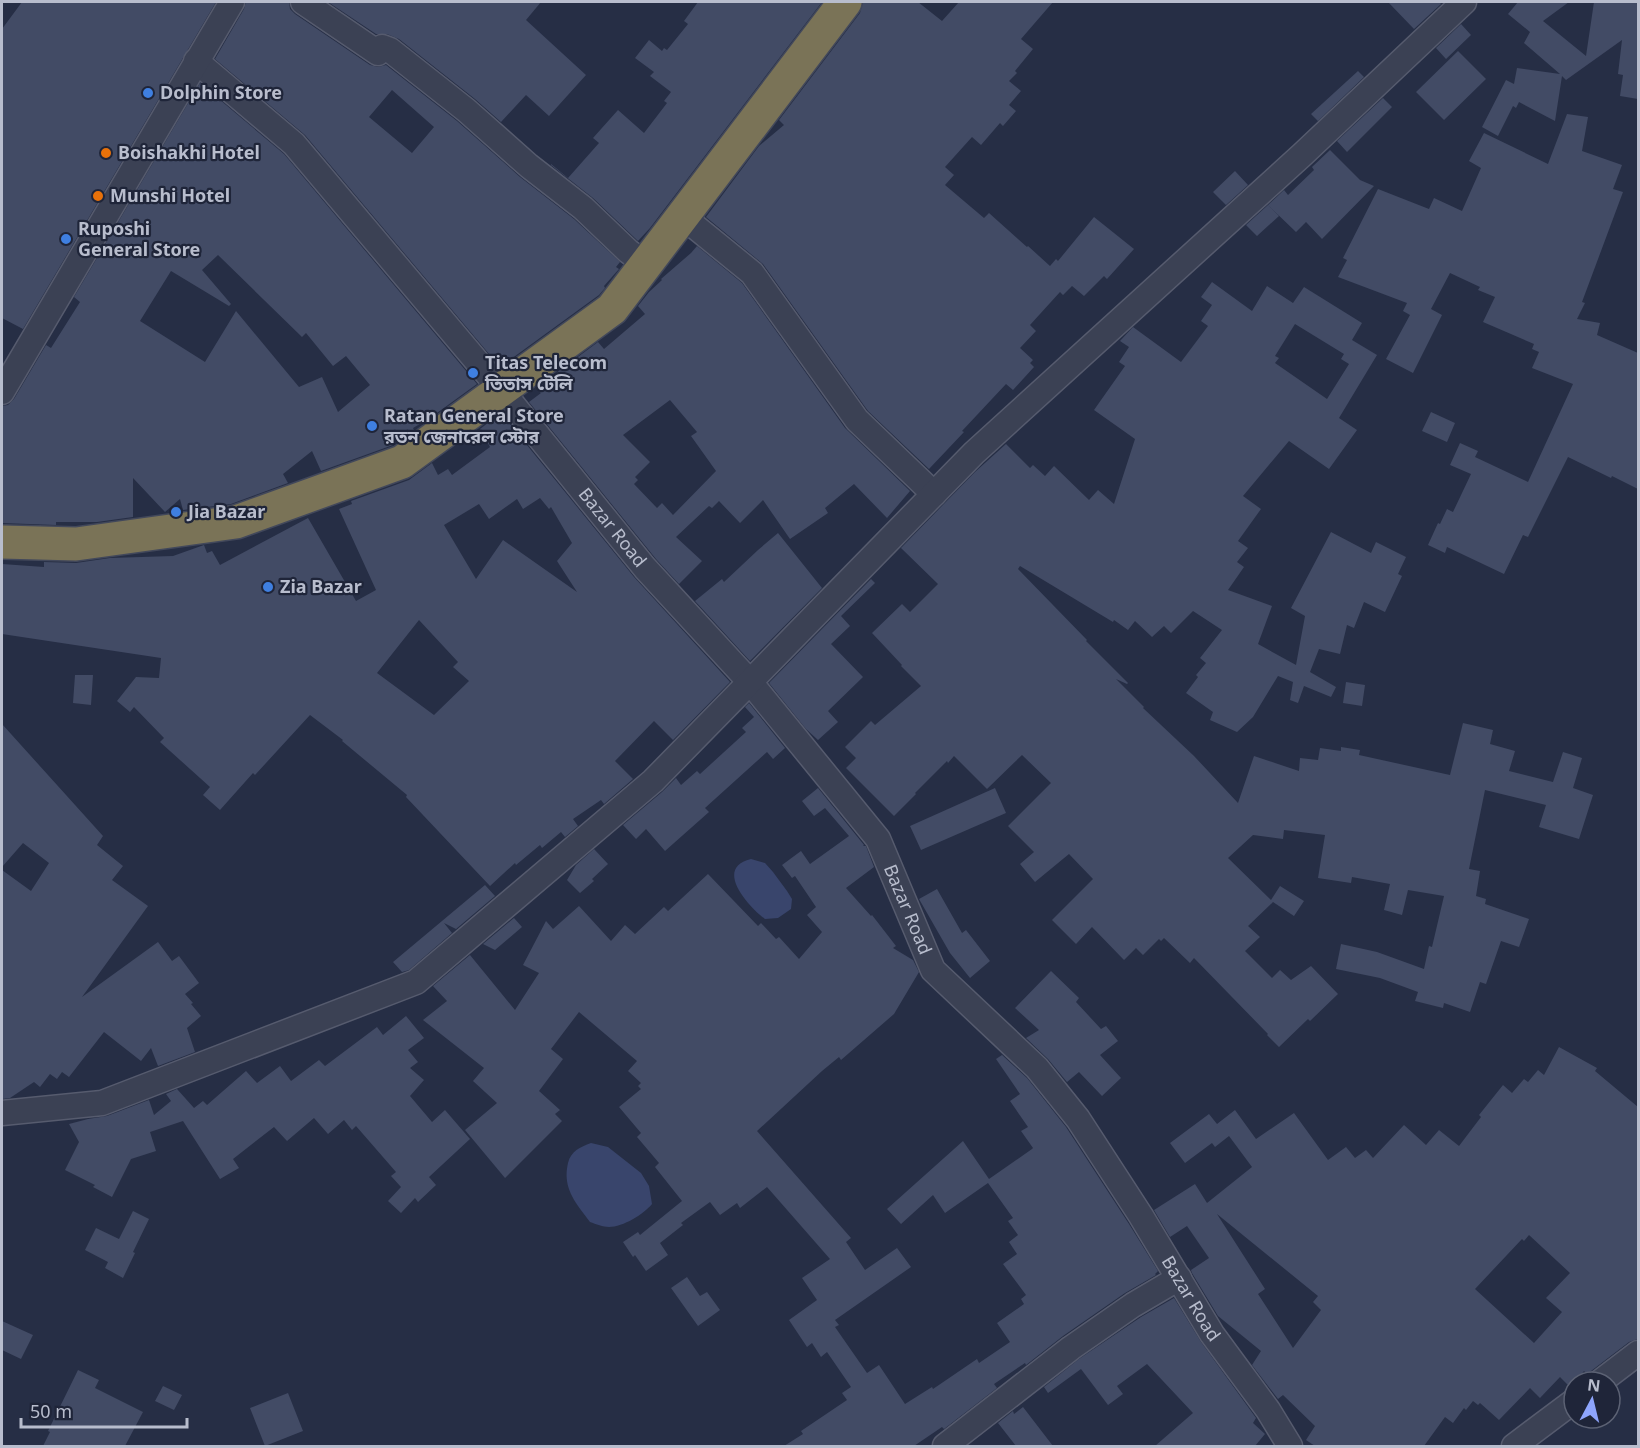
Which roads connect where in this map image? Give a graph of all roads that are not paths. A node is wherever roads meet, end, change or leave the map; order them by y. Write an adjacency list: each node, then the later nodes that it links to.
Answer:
1 (232, 2): 5 (street)
2 (303, 2): 7 (street)
3 (845, 2): 6 (highway)
4 (1464, 2): 10 (street)
5 (196, 61): 8 (street, Bazar Road); 9 (street)
6 (682, 216): 7 (highway); 10 (street)
7 (645, 264): 8 (highway)
8 (501, 390): 11 (highway); 12 (street, Bazar Road)
9 (2, 392)
10 (934, 494): 12 (street)
11 (2, 542)
12 (750, 682): 13 (street); 14 (street, Bazar Road)
13 (2, 1113)
14 (1179, 1278): 18 (street); 19 (street, Bazar Road)
15 (1638, 1353): 16 (street)
16 (1616, 1370)
17 (1562, 1410): 20 (street)
18 (945, 1446)
19 (1290, 1446)
20 (1514, 1446)

